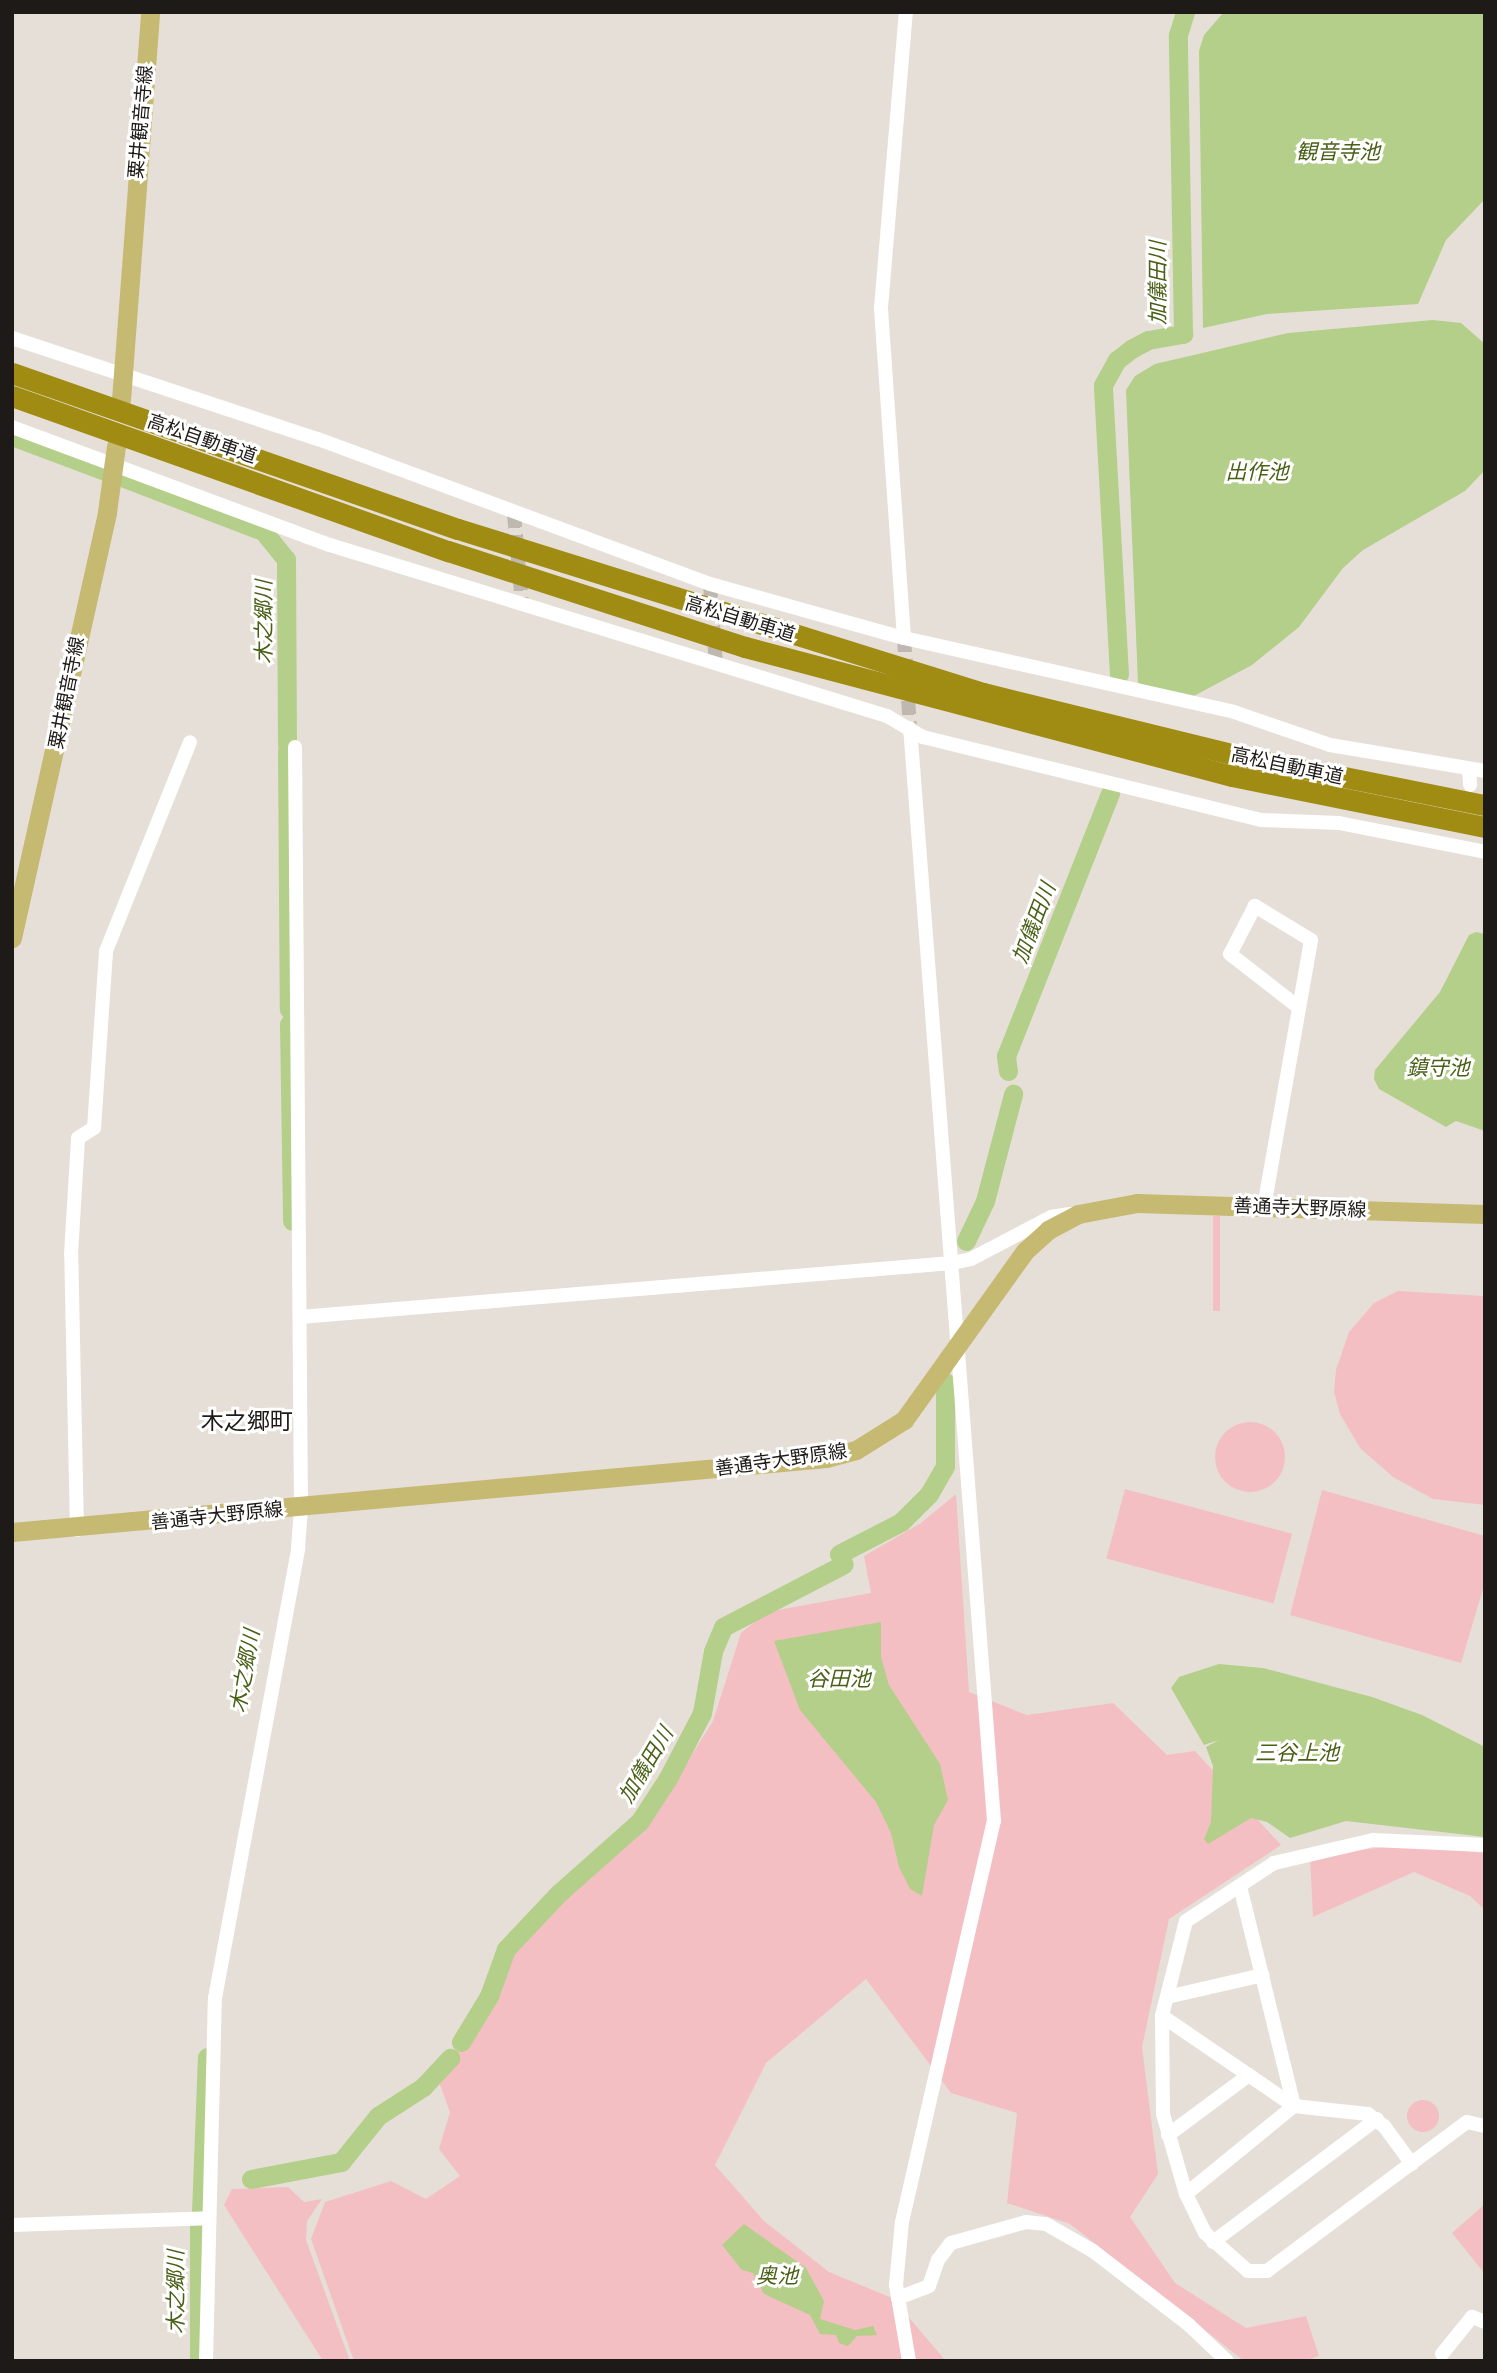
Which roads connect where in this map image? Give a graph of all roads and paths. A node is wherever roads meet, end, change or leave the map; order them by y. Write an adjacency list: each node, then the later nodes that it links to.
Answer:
1 (150, 12): 5 (main road, 粟井観音寺線)
2 (906, 12): 11 (street)
3 (12, 338): 5 (street)
4 (12, 373): 18 (highway, 高松自動車道)
5 (122, 378): 7 (main road, 粟井観音寺線); 11 (street)
6 (12, 396): 19 (highway, 高松自動車道)
7 (121, 400)
8 (12, 427): 10 (street)
9 (116, 446): 10 (main road, 粟井観音寺線)
10 (114, 468): 12 (street); 20 (main road, 粟井観音寺線)
11 (904, 638): 15 (street)
12 (910, 729): 19 (street); 25 (street)
13 (190, 742): 29 (street)
14 (295, 747): 26 (street)
15 (1469, 769): 16 (street); 17 (street)
16 (1485, 771)
17 (1470, 785)
18 (1485, 805)
19 (1479, 843)
20 (12, 938)
21 (1298, 1007): 21 (street); 22 (street)
22 (1264, 1207): 23 (main road, 善通寺大野原線); 24 (main road, 善通寺大野原線)
23 (1078, 1213): 25 (street); 27 (main road, 善通寺大野原線)
24 (1485, 1214)
25 (952, 1263): 26 (street); 27 (street)
26 (300, 1318): 28 (street)
27 (960, 1346): 28 (main road, 善通寺大野原線); 46 (street)
28 (301, 1508): 29 (main road, 善通寺大野原線); 43 (street)
29 (76, 1530): 30 (main road, 善通寺大野原線)
30 (12, 1532)
31 (1485, 1845): 32 (street)
32 (1240, 1886): 33 (street); 34 (street)
33 (1263, 1975): 34 (street); 37 (street)
34 (1167, 1997): 35 (street)
35 (1162, 2016): 36 (street); 40 (street)
36 (1249, 2075): 37 (street); 40 (street)
37 (1294, 2106): 38 (street); 42 (street)
38 (1377, 2119): 41 (street); 45 (street)
39 (1485, 2126): 41 (street)
40 (1168, 2135): 42 (street)
41 (1412, 2164): 45 (street)
42 (1186, 2194): 45 (street)
43 (208, 2218): 44 (street); 49 (street)
44 (12, 2225)
45 (1213, 2242)
46 (898, 2298): 50 (street); 51 (street)
47 (1485, 2322): 48 (street)
48 (1442, 2354)
49 (206, 2361)
50 (909, 2361)
51 (1227, 2361)

